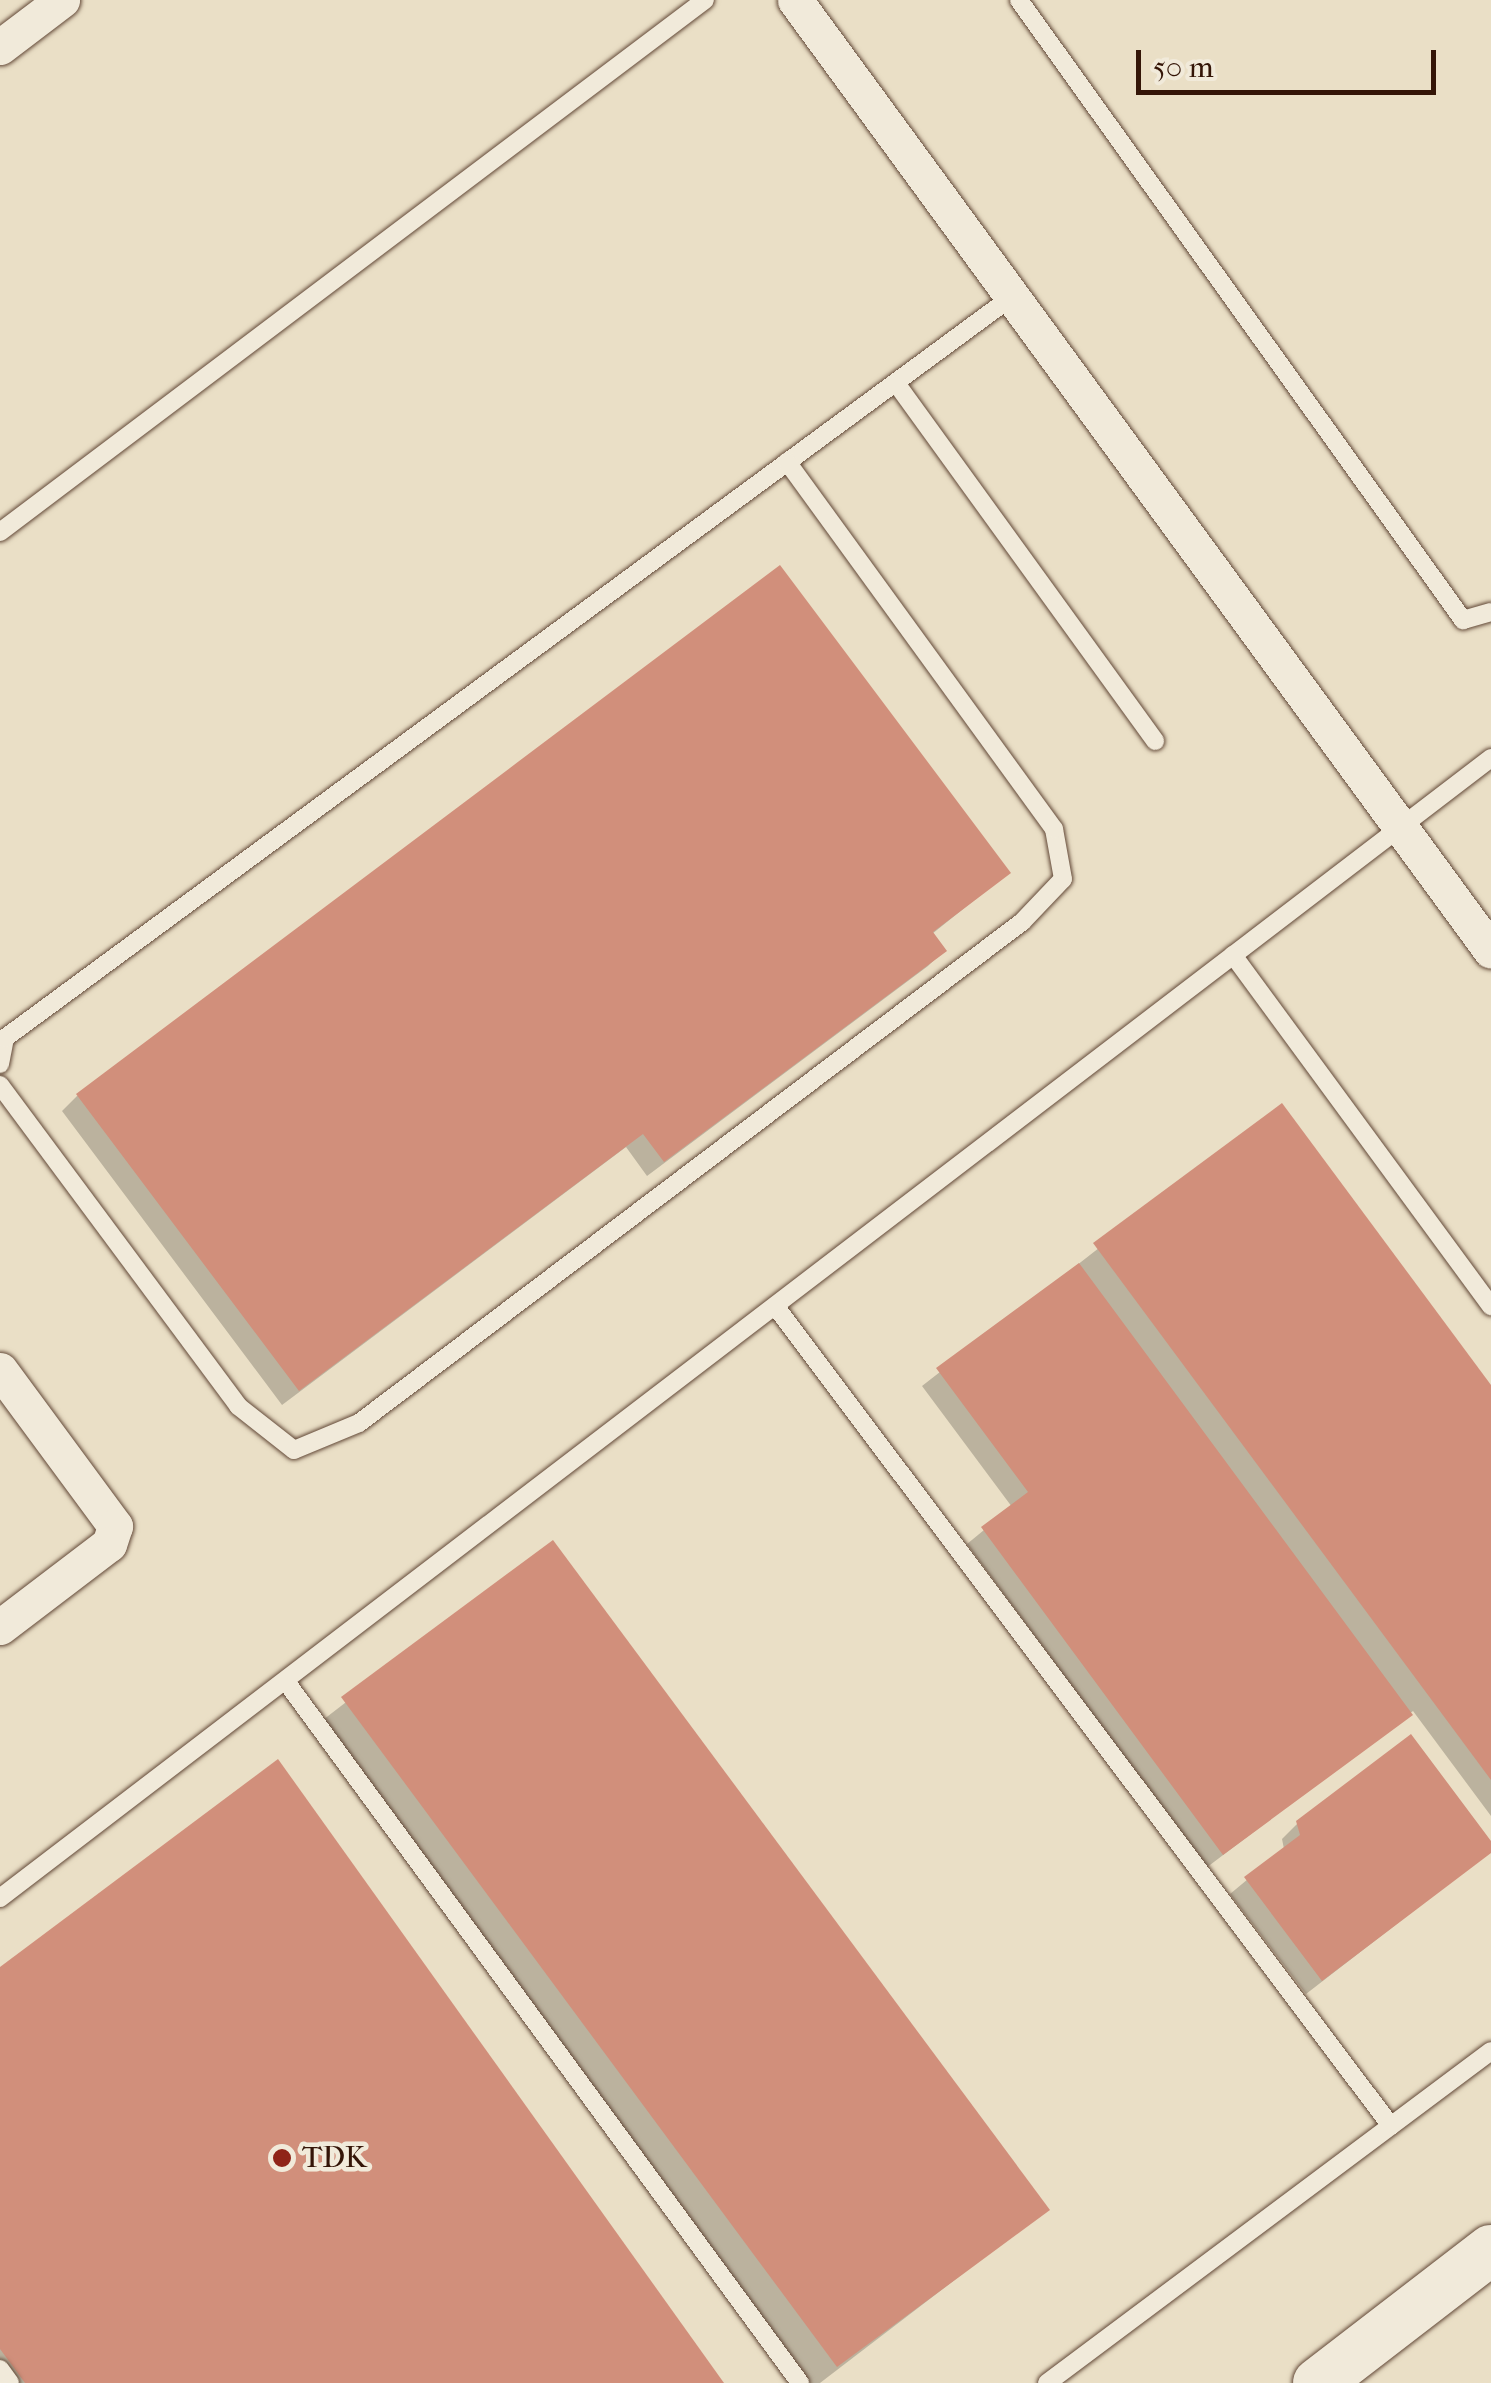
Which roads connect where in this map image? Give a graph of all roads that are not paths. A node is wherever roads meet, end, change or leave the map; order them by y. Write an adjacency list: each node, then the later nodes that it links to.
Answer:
1 (62, 0): 5 (street)
2 (705, 0): 9 (lane)
3 (794, 0): 6 (street)
4 (1019, 0): 10 (lane)
5 (0, 47)
6 (1013, 296): 7 (lane); 13 (street)
7 (896, 383): 8 (lane); 11 (lane)
8 (788, 462): 16 (lane); 17 (lane)
9 (0, 532)
10 (1491, 612)
11 (1154, 741)
12 (1491, 758): 13 (lane)
13 (1397, 829): 14 (street); 15 (lane)
14 (1491, 950)
15 (1233, 955): 18 (lane); 19 (lane)
16 (0, 1064)
17 (0, 1085)
18 (1491, 1306)
19 (776, 1307): 22 (lane); 25 (lane)
20 (0, 1370): 21 (street)
21 (0, 1627)
22 (287, 1683): 23 (lane); 29 (lane)
23 (0, 1898)
24 (1491, 2051): 25 (lane)
25 (1391, 2126): 30 (lane)
26 (1491, 2250): 31 (main road)
27 (0, 2369): 28 (lane)
28 (10, 2383)
29 (800, 2383)
30 (1047, 2383)
31 (1318, 2383)

